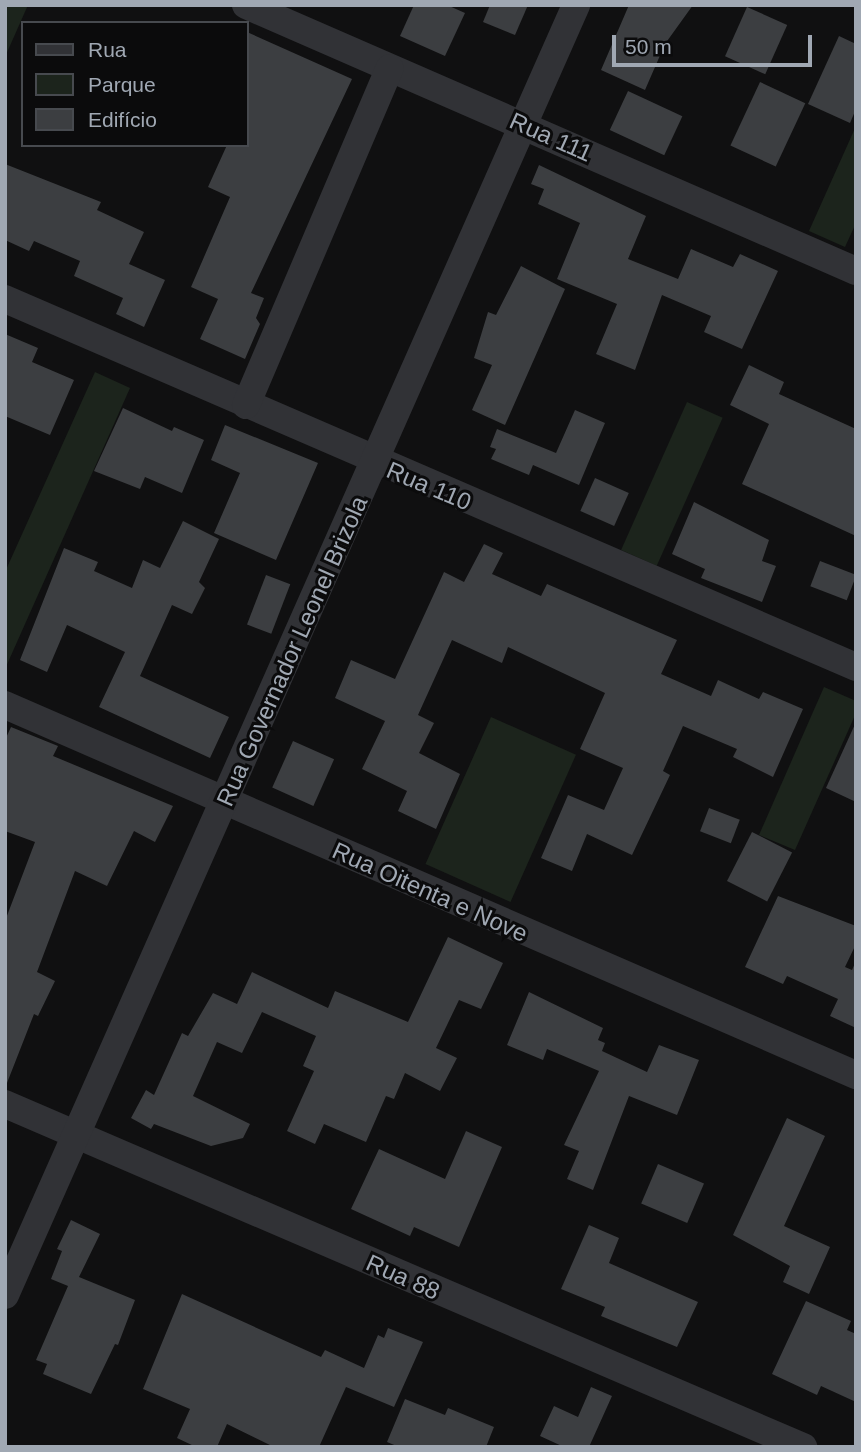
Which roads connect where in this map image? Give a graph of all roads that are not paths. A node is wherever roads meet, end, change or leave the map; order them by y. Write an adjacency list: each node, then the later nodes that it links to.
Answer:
1 (246, 5): 3 (street, Rua 111)
2 (576, 5): 4 (street, Rua Governador Leonel Brizola)
3 (390, 68): 4 (street, Rua 111); 7 (street)
4 (522, 124): 5 (street, Rua 111); 8 (street, Rua Governador Leonel Brizola)
5 (856, 271)
6 (5, 299): 7 (street, Rua 110)
7 (246, 405): 8 (street, Rua 110)
8 (376, 463): 9 (street, Rua 110); 11 (street, Rua Governador Leonel Brizola)
9 (856, 667)
10 (5, 705): 11 (street, Rua Oitenta e Nove)
11 (226, 801): 12 (street, Rua Oitenta e Nove); 14 (street, Rua Governador Leonel Brizola)
12 (856, 1075)
13 (5, 1104): 14 (street, Rua 88)
14 (77, 1135): 15 (street, Rua Governador Leonel Brizola); 16 (street, Rua 88)
15 (5, 1295)
16 (803, 1447)

